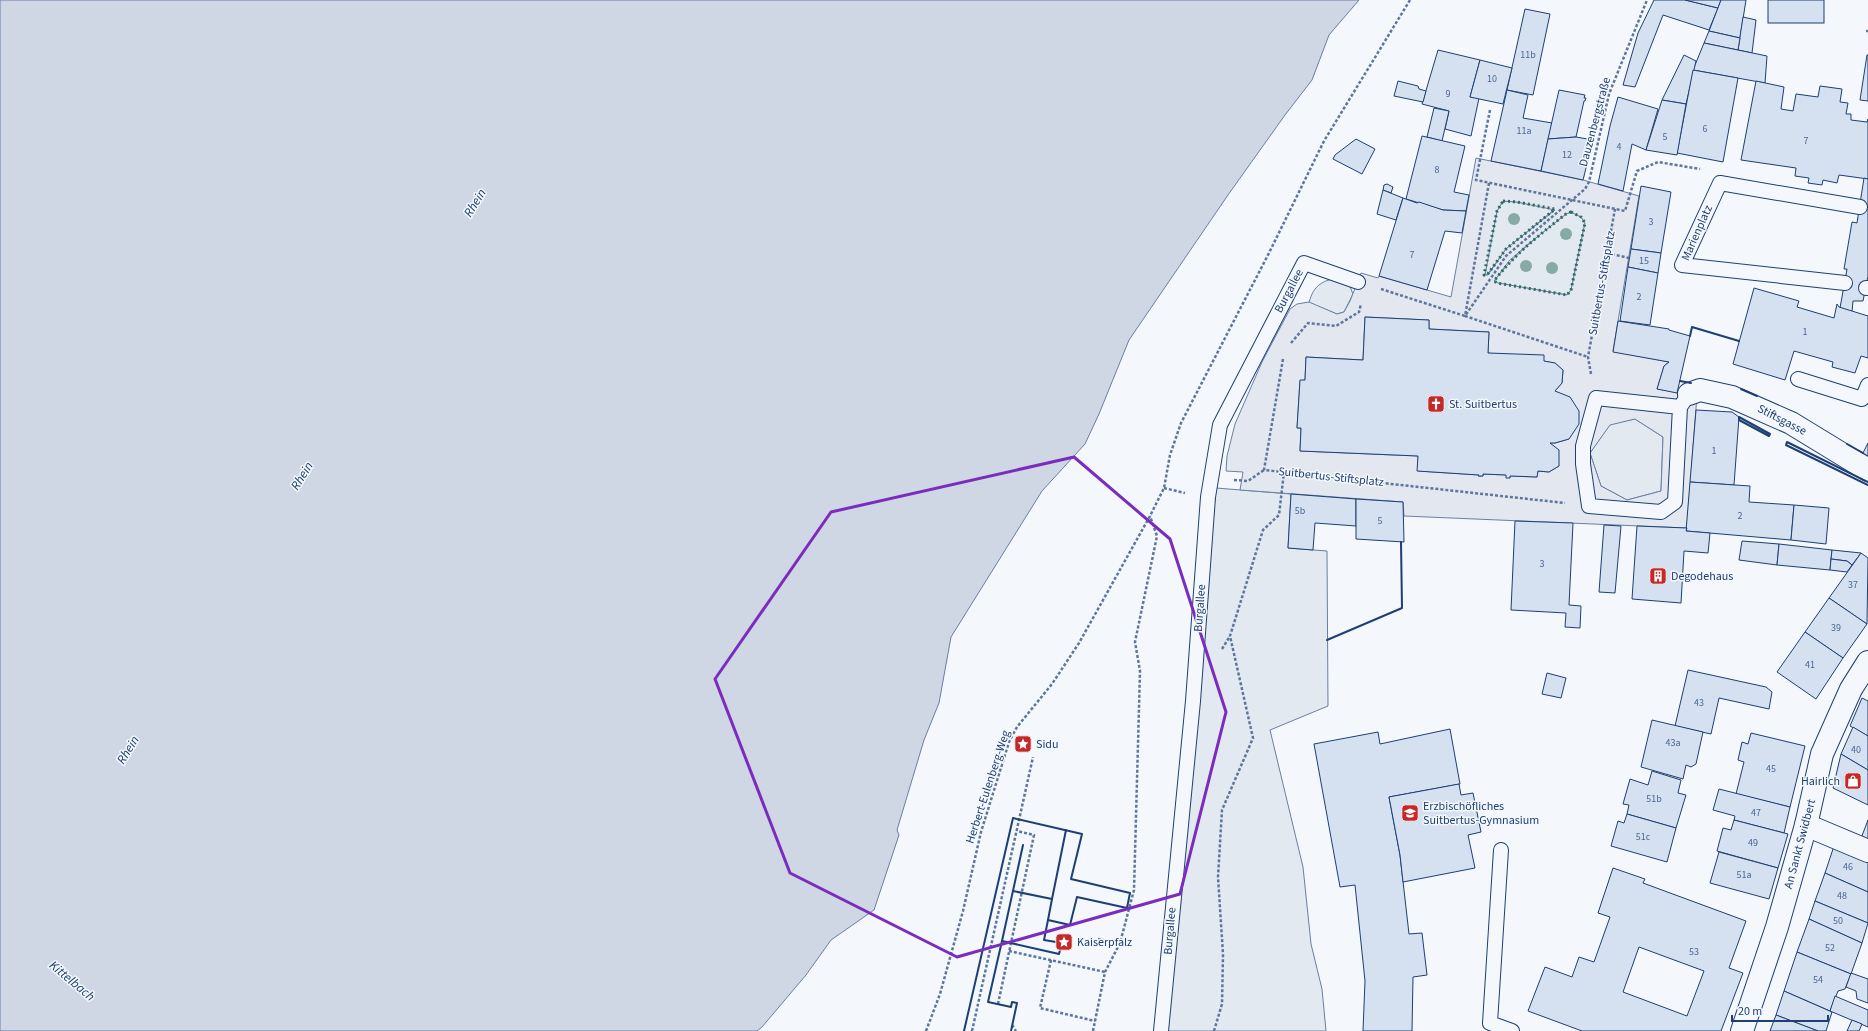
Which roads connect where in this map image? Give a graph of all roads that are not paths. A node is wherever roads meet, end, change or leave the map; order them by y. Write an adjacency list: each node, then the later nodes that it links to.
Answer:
1 (1860, 207): 3 (lane, Marienplatz)
2 (1362, 283): 12 (lane, Burgallee)
3 (1845, 283)
4 (1798, 379): 5 (lane)
5 (1868, 385)
6 (1684, 400): 6 (lane); 7 (street, Stiftsgasse)
7 (1868, 470)
8 (1868, 662): 9 (street, An Sankt Swidbert)
9 (1806, 825): 11 (street); 14 (street, An Sankt Swidbert)
10 (1502, 850): 13 (lane)
11 (1868, 850)
12 (1161, 1031)
13 (1512, 1031)
14 (1742, 1031)

